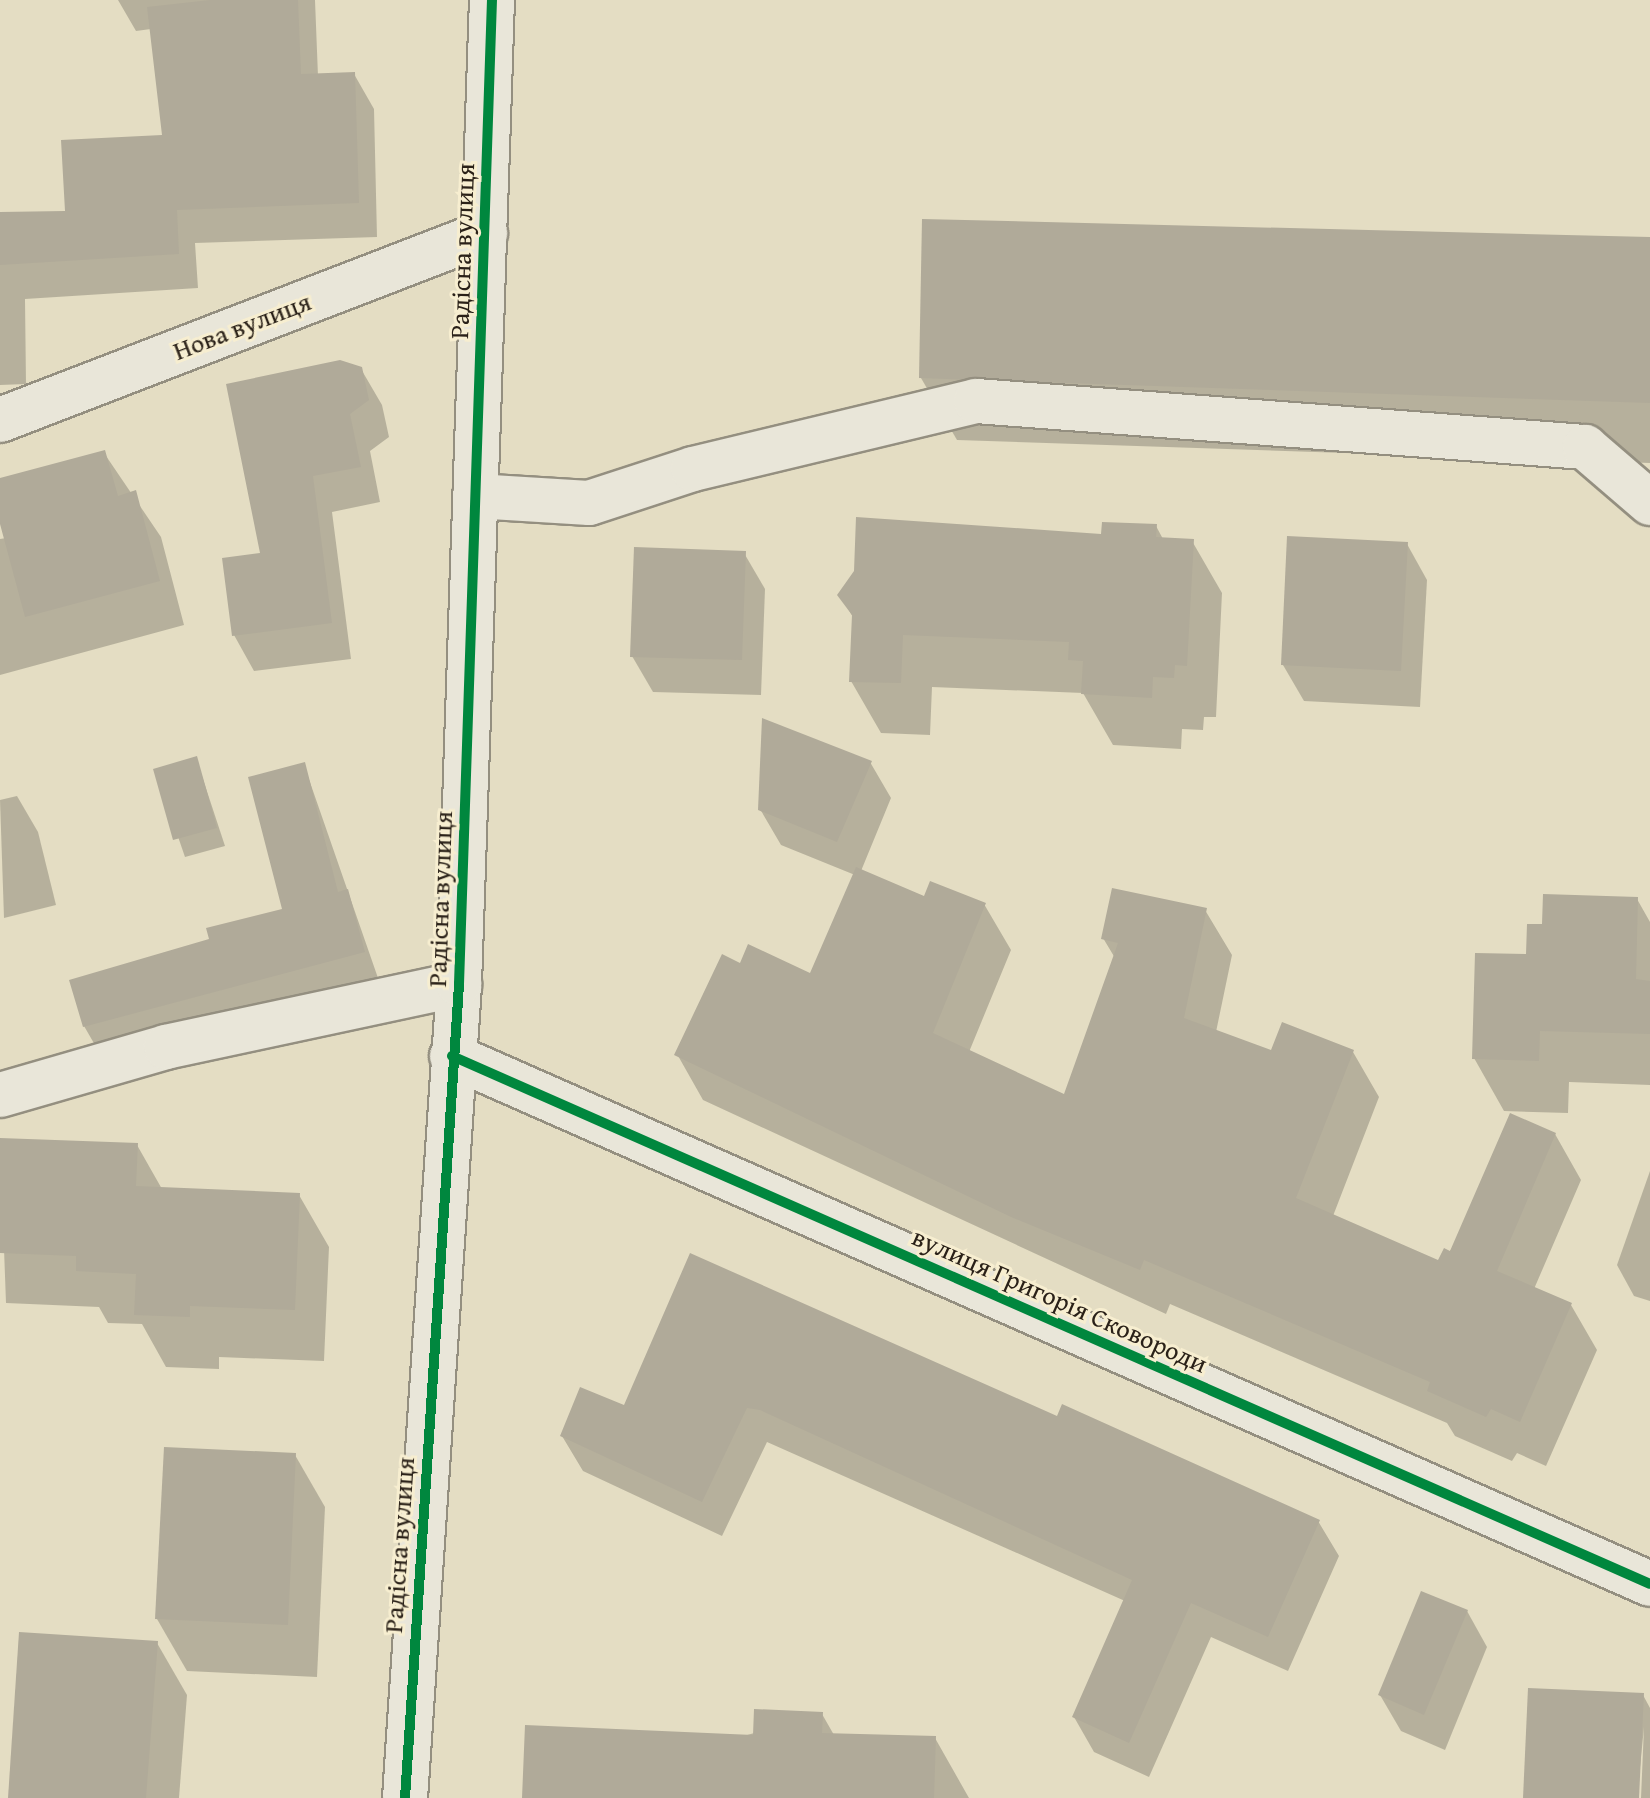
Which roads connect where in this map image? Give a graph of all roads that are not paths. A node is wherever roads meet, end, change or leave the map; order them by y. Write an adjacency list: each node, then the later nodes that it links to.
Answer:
1 (492, 0): 2 (street, Радісна вулиця)
2 (485, 233): 3 (street, Нова вулиця); 4 (street, Радісна вулиця)
3 (0, 420)
4 (475, 496): 5 (street); 6 (street, Радісна вулиця)
5 (1650, 503)
6 (459, 984): 7 (street, Радісна вулиця); 8 (street, Радісна вулиця)
7 (452, 1056): 9 (street, вулиця Григорія Сковороди); 10 (street, Радісна вулиця)
8 (0, 1095)
9 (1650, 1584)
10 (405, 1798)

